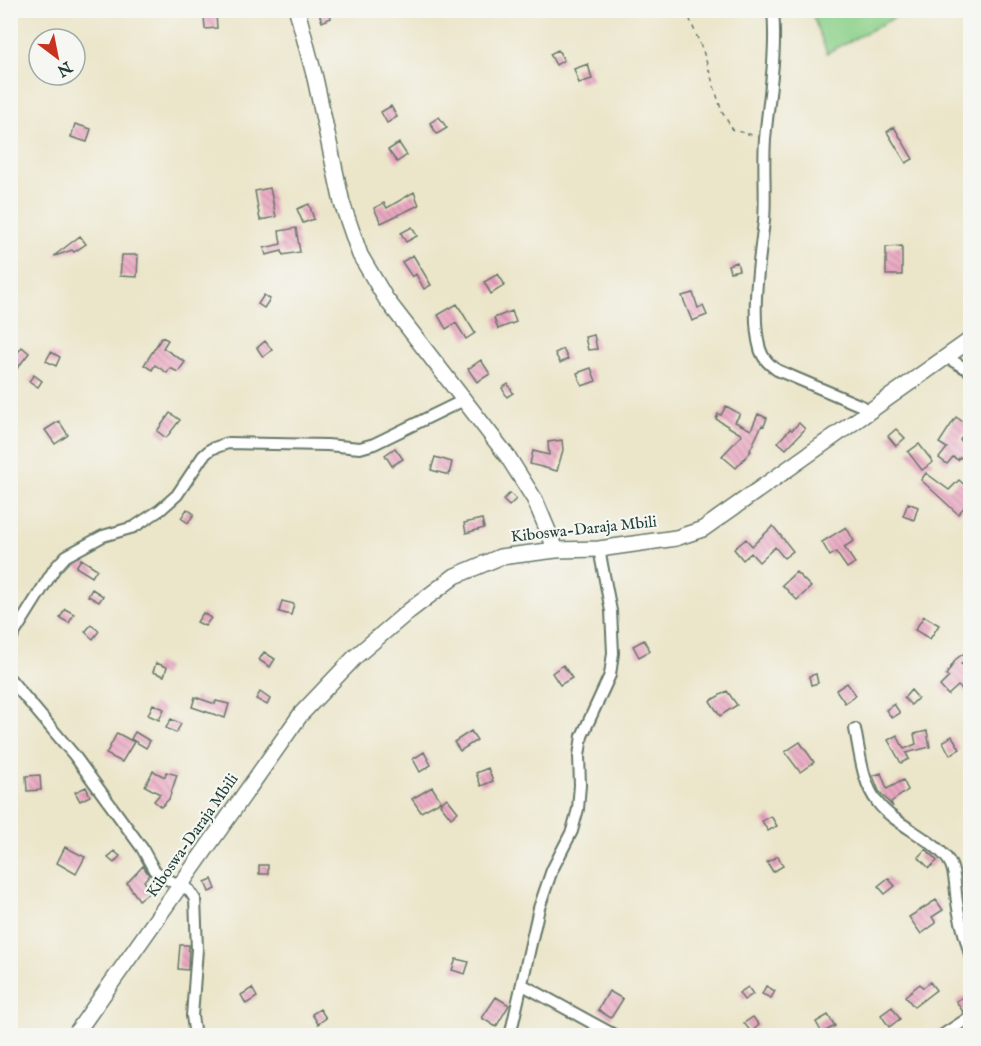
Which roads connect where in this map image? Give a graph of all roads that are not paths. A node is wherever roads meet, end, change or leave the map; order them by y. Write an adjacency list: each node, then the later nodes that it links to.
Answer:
1 (297, 10): 6 (main road)
2 (773, 10): 7 (street)
3 (970, 340): 4 (main road, Kiboswa-Daraja Mbili)
4 (946, 357): 5 (street); 7 (main road, Kiboswa-Daraja Mbili)
5 (970, 371)
6 (465, 400): 9 (main road); 10 (street)
7 (871, 410): 8 (main road, Kiboswa-Daraja Mbili)
8 (599, 549): 9 (main road, Kiboswa-Daraja Mbili); 15 (street)
9 (556, 550): 13 (main road, Kiboswa-Daraja Mbili)
10 (10, 640)
11 (10, 678): 13 (street)
12 (855, 729): 14 (street)
13 (180, 886): 17 (main road, Kiboswa-Daraja Mbili); 18 (street)
14 (970, 955)
15 (523, 984): 19 (street); 20 (street)
16 (970, 1017): 21 (street)
17 (74, 1035)
18 (195, 1035)
19 (510, 1035)
20 (616, 1035)
21 (940, 1035)

